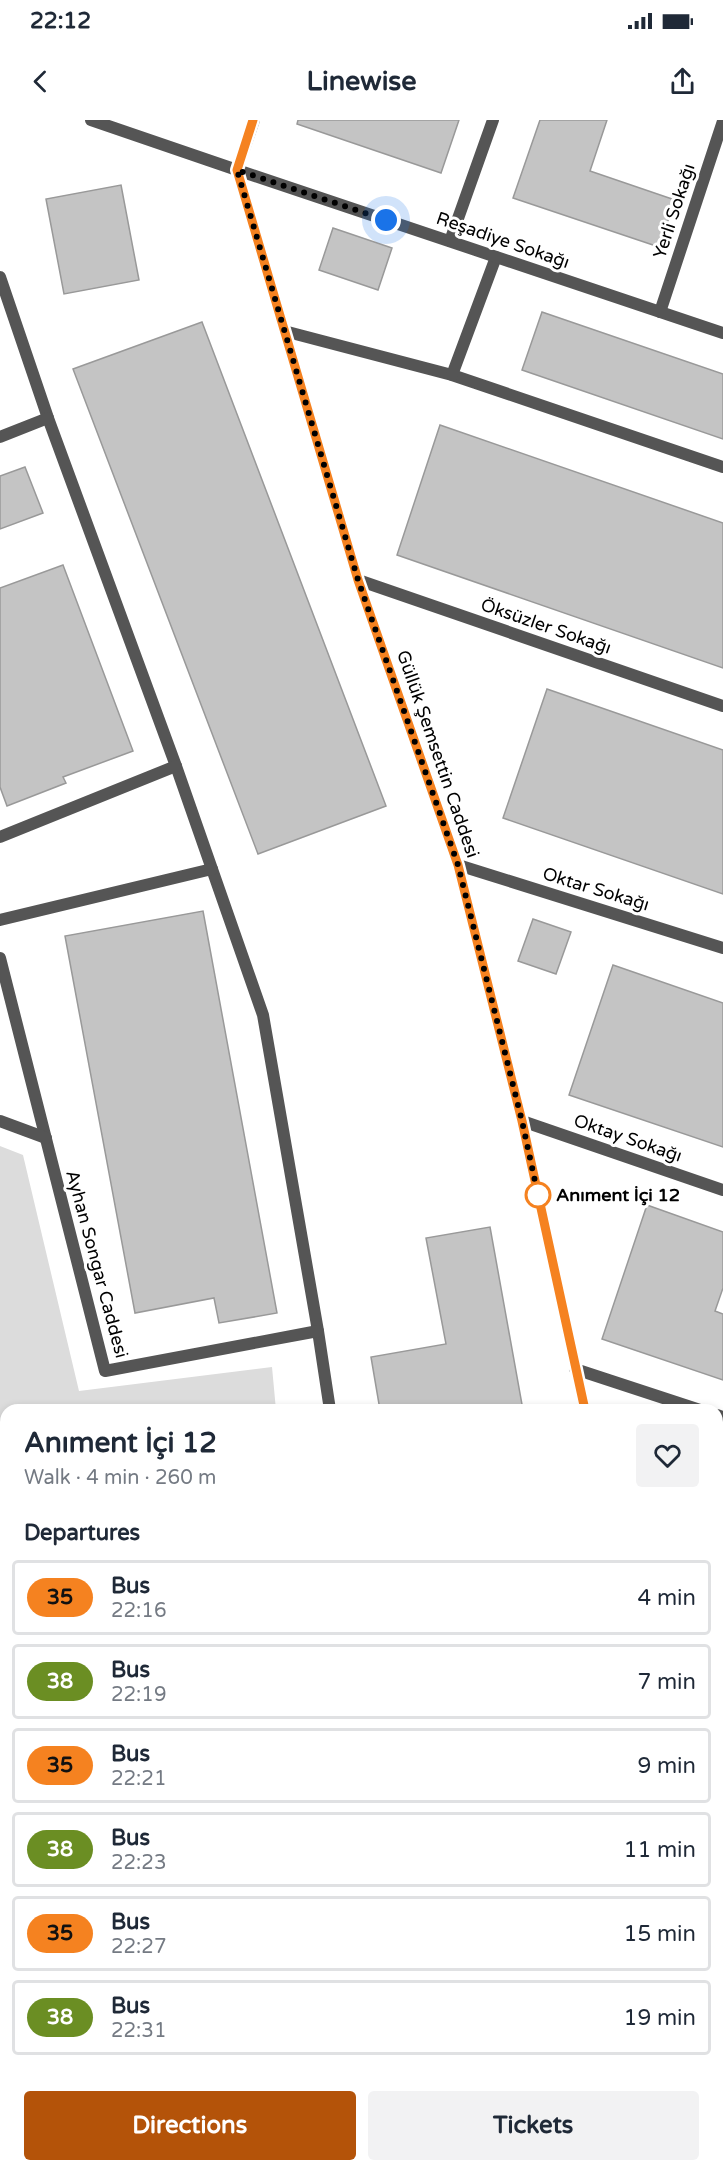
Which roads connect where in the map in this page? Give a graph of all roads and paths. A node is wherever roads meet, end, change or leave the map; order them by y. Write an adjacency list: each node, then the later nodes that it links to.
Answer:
1 (91, 120): 5 (street, Reşadiye Sokağı)
2 (254, 120): 5 (street)
3 (493, 120): 6 (street)
4 (723, 121): 9 (street, Yerli Sokağı)
5 (237, 170): 6 (street, Reşadiye Sokağı); 10 (street, Güllük Şemsettin Caddesi)
6 (450, 241): 7 (street, Reşadiye Sokağı)
7 (496, 257): 9 (street, Reşadiye Sokağı); 12 (street)
8 (0, 277): 13 (street)
9 (660, 312): 11 (street, Reşadiye Sokağı)
10 (284, 331): 12 (street); 16 (street, Güllük Şemsettin Caddesi)
11 (723, 333)
12 (452, 375): 15 (street)
13 (48, 418): 14 (street); 18 (street)
14 (0, 436)
15 (723, 467)
16 (358, 580): 17 (street, Öksüzler Sokağı); 20 (street, Güllük Şemsettin Caddesi)
17 (723, 706)
18 (176, 766): 19 (street); 21 (street)
19 (0, 837)
20 (458, 865): 23 (street, Oktar Sokağı); 26 (street, Güllük Şemsettin Caddesi)
21 (212, 868): 22 (street); 29 (street)
22 (0, 920)
23 (723, 948)
24 (0, 958): 27 (street, Ayhan Songar Caddesi)
25 (0, 1121): 27 (street)
26 (522, 1121): 28 (street, Oktay Sokağı); 30 (street, Güllük Şemsettin Caddesi)
27 (46, 1138): 29 (street, Ayhan Songar Caddesi)
28 (723, 1190)
29 (318, 1331): 31 (street)
30 (575, 1369): 32 (street, Güllük Şemsettin Caddesi); 33 (street)
31 (329, 1404)
32 (584, 1404)
33 (682, 1404)

